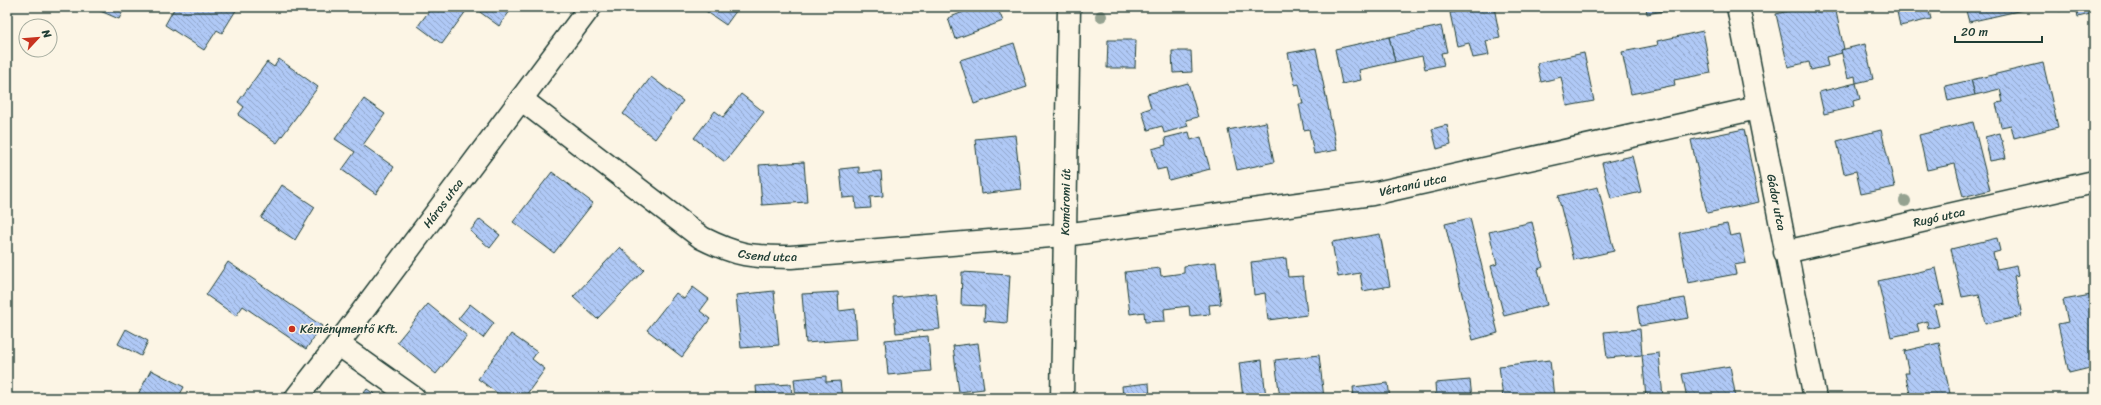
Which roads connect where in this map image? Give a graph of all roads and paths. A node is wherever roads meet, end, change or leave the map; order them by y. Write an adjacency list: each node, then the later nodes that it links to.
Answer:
1 (590, 7): 4 (street, Háros utca)
2 (1069, 7): 7 (street, Komáromi út)
3 (1738, 7): 5 (street, Gádor utca)
4 (521, 99): 7 (street, Csend utca); 9 (street, Háros utca)
5 (1757, 108): 7 (street, Vértanú utca); 8 (street, Gádor utca)
6 (2094, 182): 8 (street, Rugó utca)
7 (1064, 235): 12 (street, Komáromi út)
8 (1785, 252): 13 (street, Gádor utca)
9 (338, 344): 10 (street, Háros utca); 11 (street)
10 (296, 398)
11 (414, 398)
12 (1062, 398)
13 (1815, 398)

